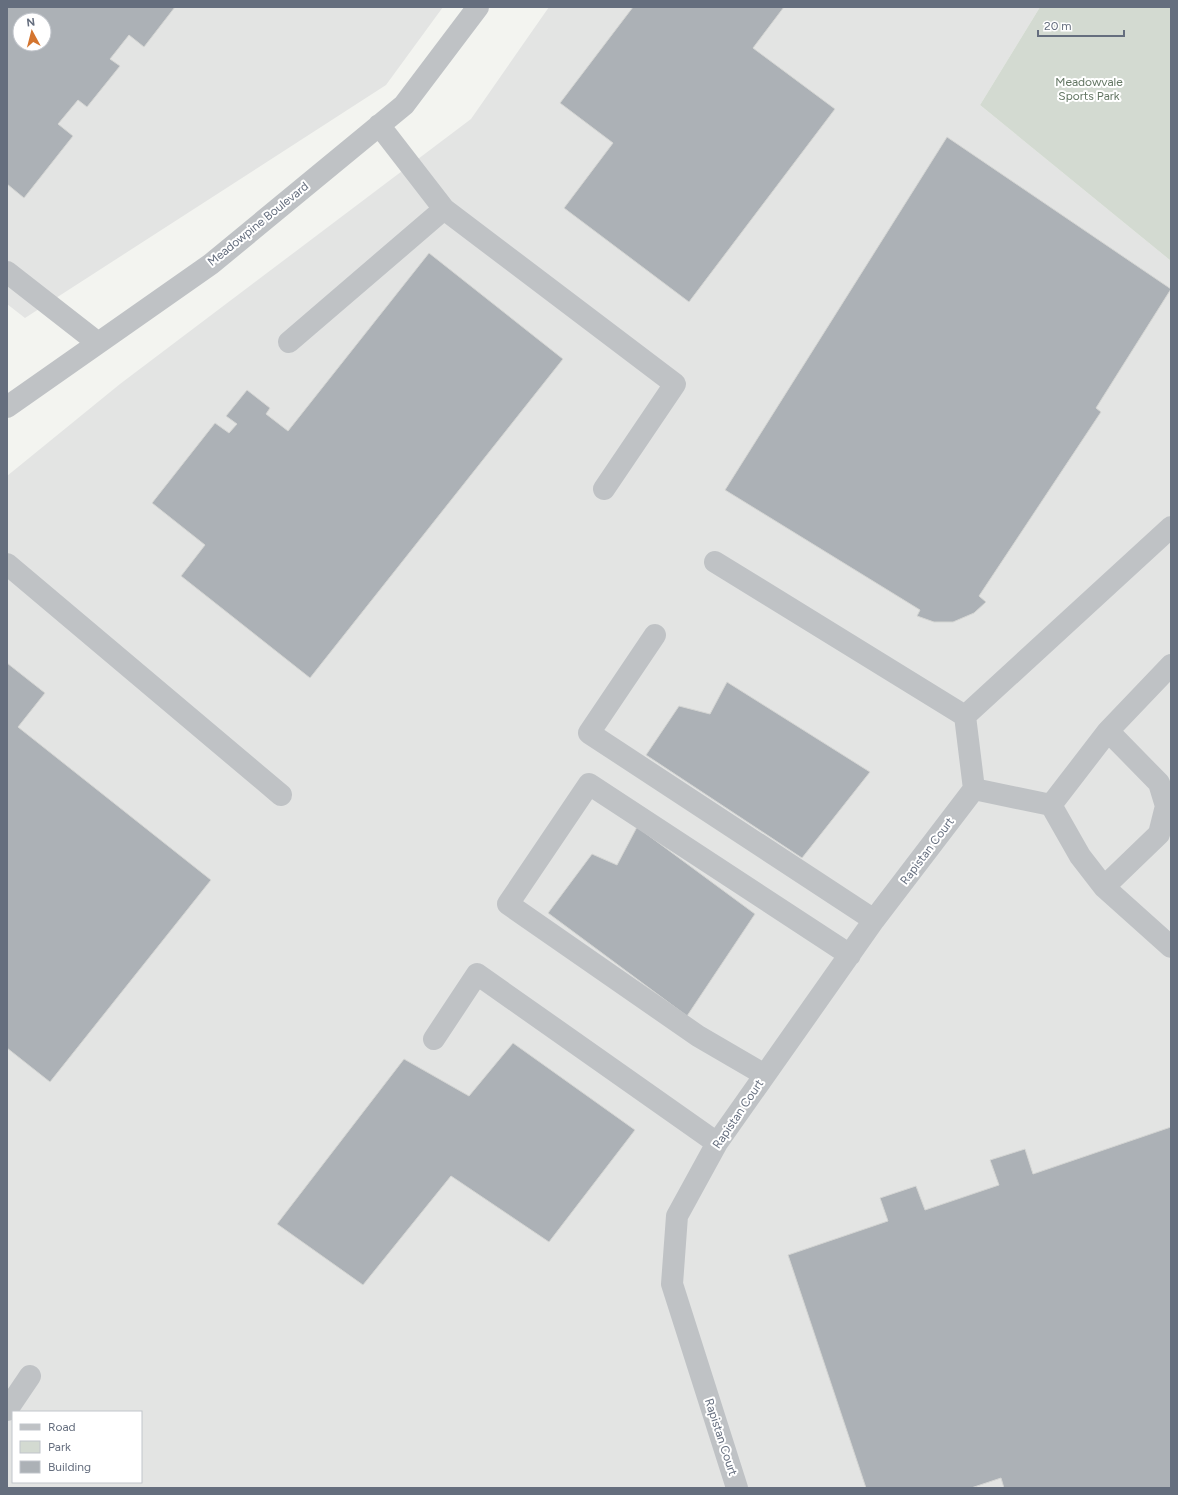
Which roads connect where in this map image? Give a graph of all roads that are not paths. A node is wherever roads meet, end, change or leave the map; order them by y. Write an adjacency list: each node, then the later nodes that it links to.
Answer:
1 (478, 7): 2 (street, Meadowpine Boulevard)
2 (380, 125): 3 (street); 6 (street, Meadowpine Boulevard)
3 (444, 209): 5 (street); 8 (street)
4 (7, 272): 6 (street)
5 (289, 342)
6 (98, 343): 7 (street, Meadowpine Boulevard)
7 (7, 407)
8 (604, 489)
9 (1171, 527): 14 (street)
10 (715, 562): 14 (street)
11 (7, 564): 17 (street)
12 (655, 635): 20 (street)
13 (1171, 665): 15 (street)
14 (965, 716): 16 (street)
15 (1108, 731): 18 (street); 19 (street)
16 (974, 789): 18 (street); 20 (street, Rapistan Court)
17 (281, 795)
18 (1051, 805): 19 (street)
19 (1104, 887): 21 (street)
20 (874, 920): 22 (street, Rapistan Court)
21 (1171, 947)
22 (850, 955): 24 (street, Rapistan Court); 24 (street)
23 (434, 1039): 25 (street)
24 (765, 1075): 25 (street, Rapistan Court)
25 (717, 1143): 28 (street, Rapistan Court)
26 (30, 1376): 27 (street)
27 (7, 1410)
28 (737, 1488)

